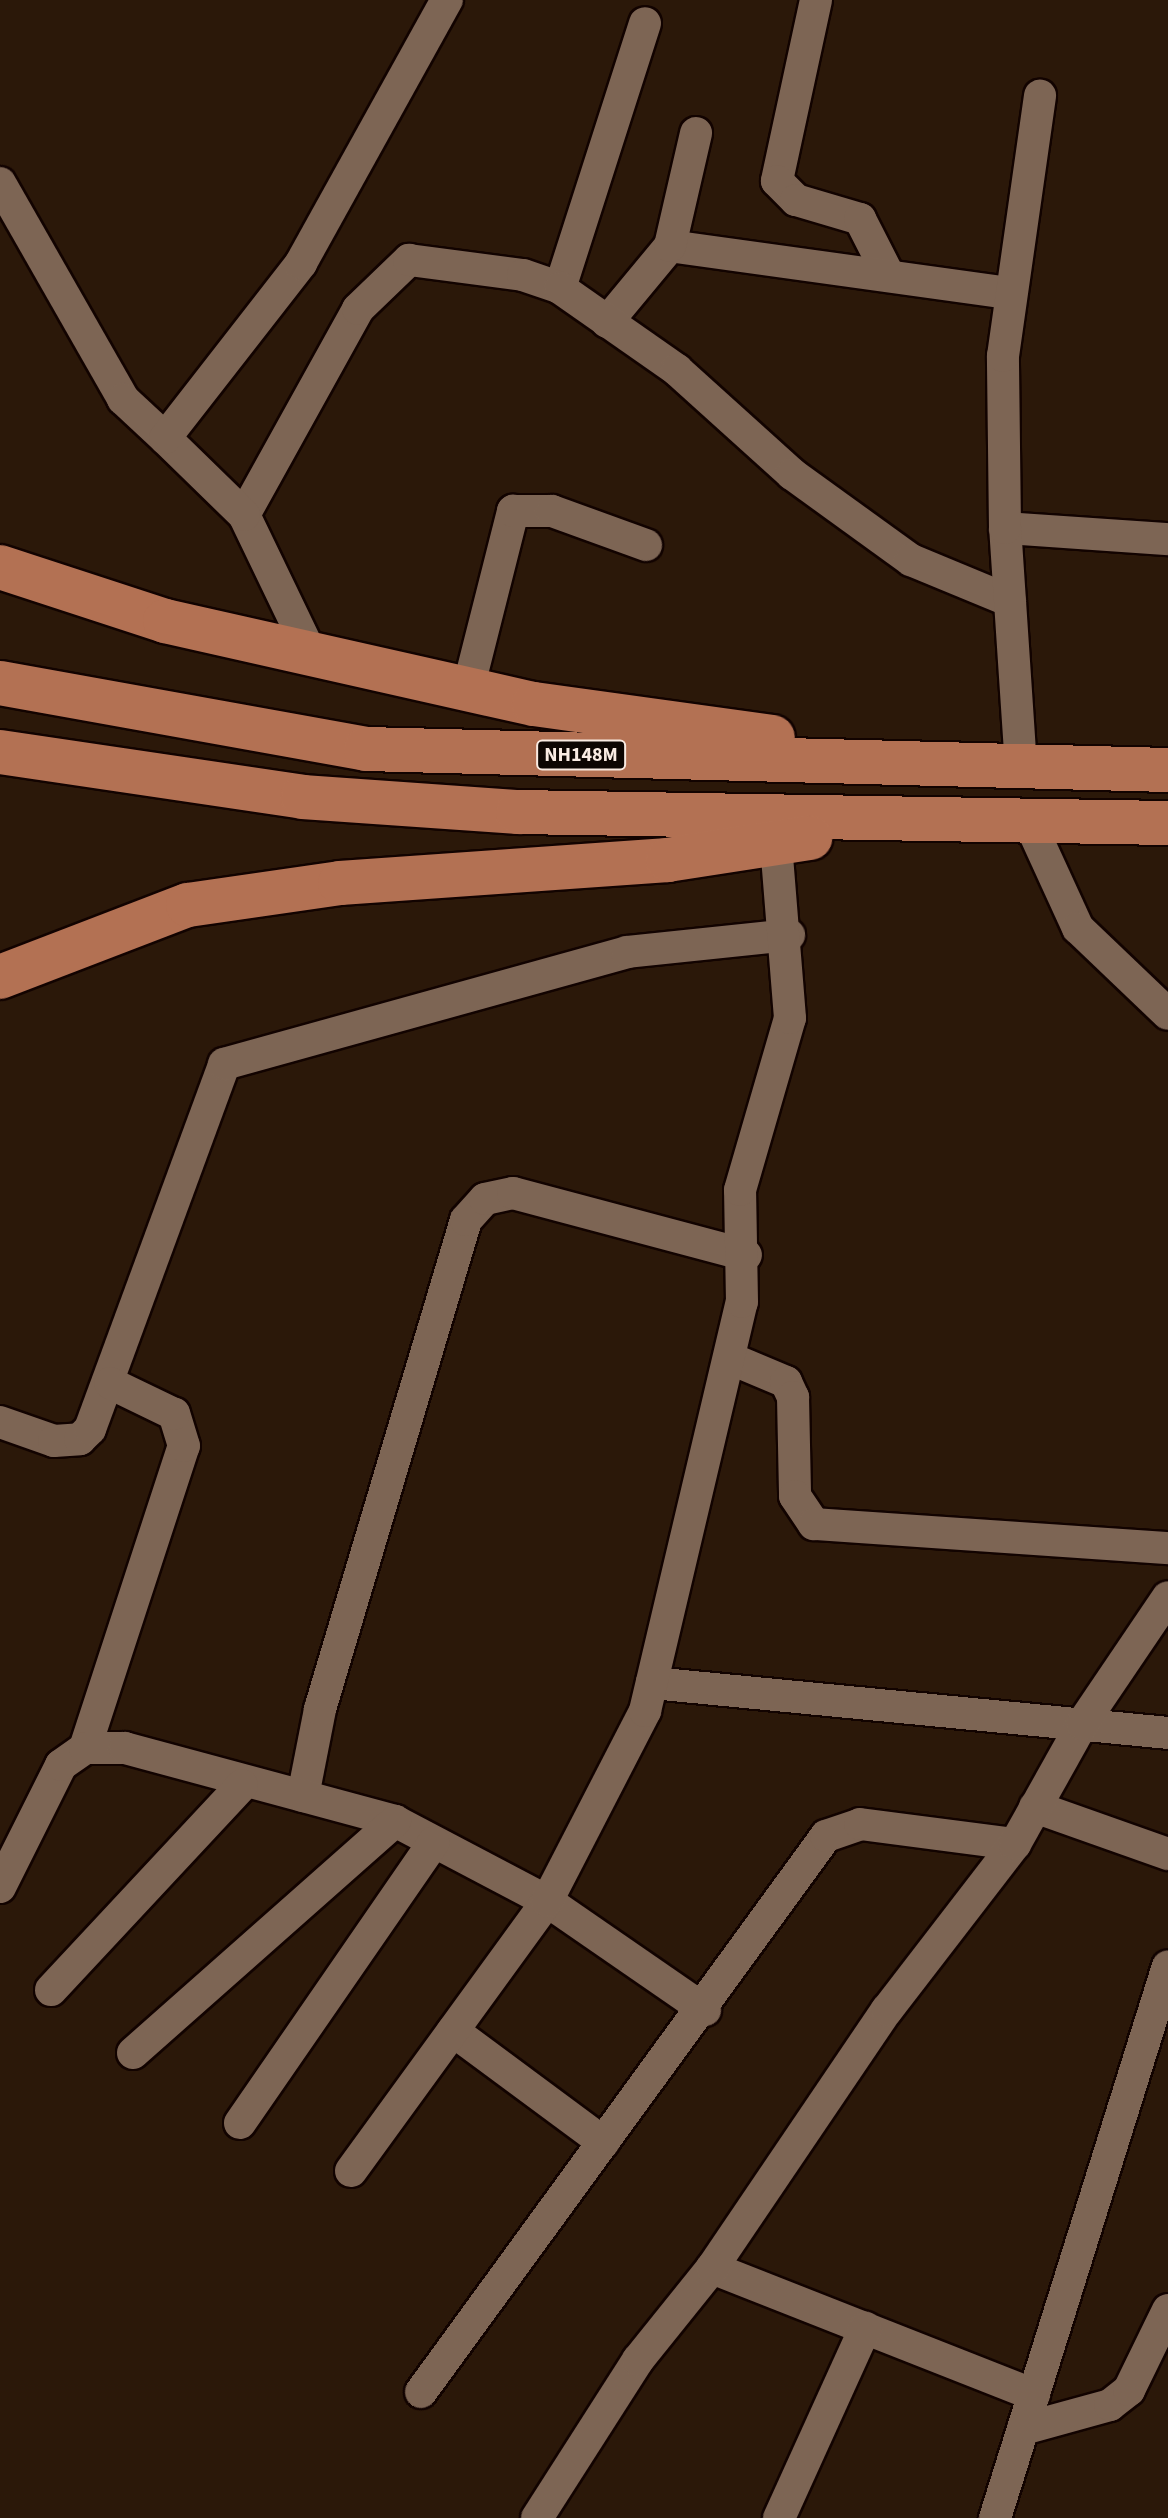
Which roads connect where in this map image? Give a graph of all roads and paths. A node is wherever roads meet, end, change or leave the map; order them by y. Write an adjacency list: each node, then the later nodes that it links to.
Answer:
1 (447, 0): 12 (street)
2 (816, 0): 8 (street)
3 (645, 23): 9 (street)
4 (1040, 96): 10 (street)
5 (696, 133): 7 (street)
6 (0, 183): 12 (street)
7 (670, 246): 8 (street); 11 (street)
8 (889, 276): 10 (street)
9 (560, 288): 11 (street); 13 (street)
10 (1010, 293): 14 (street)
11 (607, 322): 18 (street)
12 (165, 438): 13 (street)
13 (244, 515): 19 (street)
14 (1005, 528): 15 (street); 18 (street)
15 (1168, 539)
16 (646, 545): 21 (street)
17 (0, 567): 19 (highway)
18 (1010, 601): 24 (street)
19 (311, 654): 21 (highway)
20 (0, 683): 23 (highway, NH148M)
21 (468, 689): 23 (highway)
22 (0, 752): 26 (highway)
23 (932, 765): 24 (highway, NH148M)
24 (1021, 767): 25 (highway, NH148M)
25 (1168, 770)
26 (939, 818): 27 (highway); 29 (highway)
27 (1028, 819): 28 (highway); 32 (street)
28 (1168, 823)
29 (776, 843): 30 (street); 31 (highway)
30 (789, 935): 33 (street); 35 (street)
31 (0, 977)
32 (1168, 1014)
33 (746, 1255): 34 (street); 44 (street)
34 (729, 1358): 37 (street); 39 (street)
35 (110, 1383): 36 (street); 42 (street)
36 (0, 1422)
37 (1168, 1548)
38 (1168, 1597): 40 (street)
39 (652, 1683): 40 (street); 51 (street)
40 (1082, 1724): 41 (street); 45 (street)
41 (1168, 1733)
42 (85, 1748): 43 (street); 50 (street)
43 (242, 1785): 44 (street); 53 (street)
44 (303, 1796): 46 (street)
45 (1035, 1807): 48 (street); 49 (street)
46 (395, 1821): 47 (street); 56 (street)
47 (434, 1842): 51 (street); 57 (street)
48 (1015, 1844): 54 (street); 60 (street)
49 (1168, 1854)
50 (0, 1887)
51 (547, 1901): 54 (street); 55 (street)
52 (1168, 1966): 64 (street)
53 (51, 1990)
54 (705, 2010): 58 (street)
55 (453, 2031): 58 (street); 59 (street)
56 (133, 2053)
57 (240, 2123)
58 (603, 2142): 63 (street)
59 (351, 2171)
60 (712, 2268): 62 (street); 66 (street)
61 (1168, 2310): 65 (street)
62 (865, 2328): 64 (street); 67 (street)
63 (421, 2392)
64 (1034, 2395): 65 (street)
65 (1023, 2429): 68 (street)
66 (537, 2518)
67 (779, 2518)
68 (995, 2518)

